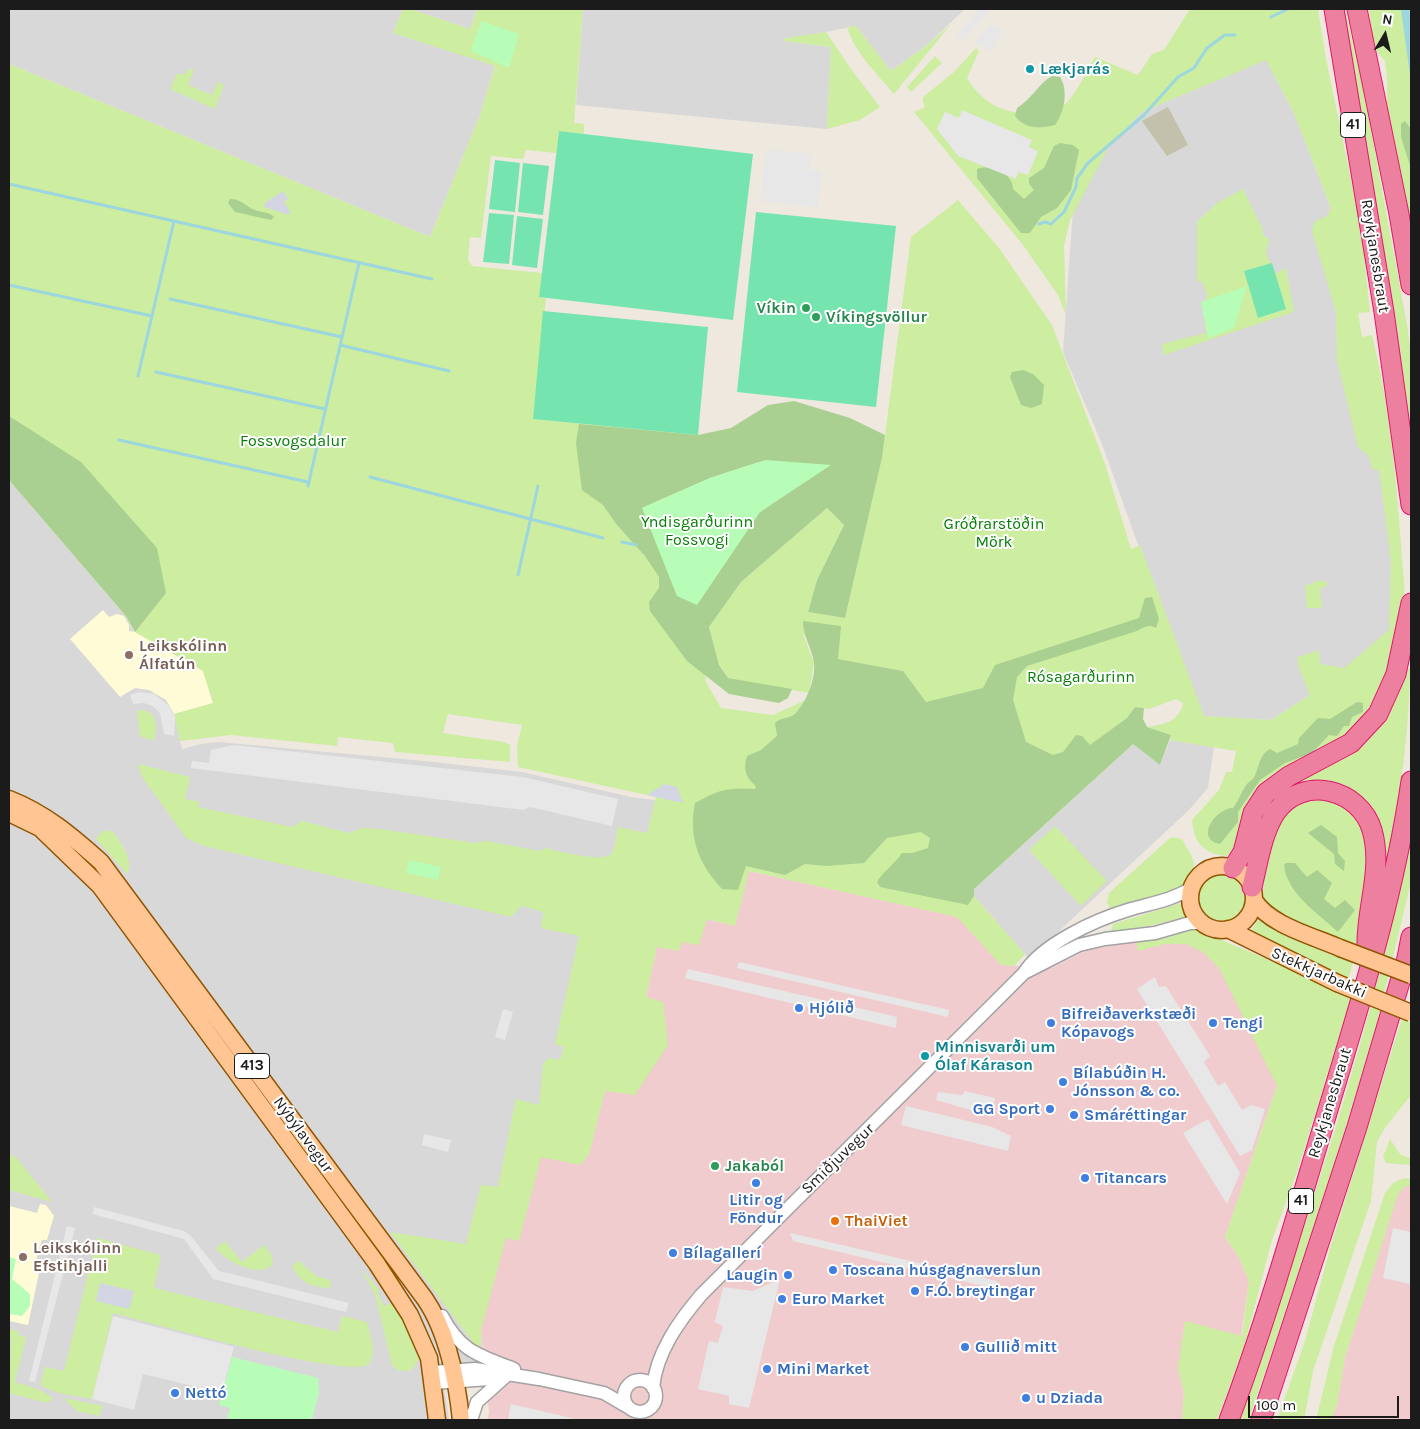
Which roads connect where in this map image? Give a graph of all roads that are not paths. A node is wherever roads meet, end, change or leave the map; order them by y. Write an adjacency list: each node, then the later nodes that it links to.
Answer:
1 (1334, 9): 4 (highway, Reykjanesbraut / 41)
2 (1357, 9): 3 (highway, Reykjanesbraut / 41)
3 (1411, 285)
4 (1411, 504)
5 (1411, 603): 9 (highway)
6 (1411, 781): 17 (highway, Reykjanesbraut / 41)
7 (9, 798): 19 (main road, Nýbýlavegur / 413)
8 (9, 813): 23 (main road, Nýbýlavegur / 413)
9 (1233, 868): 10 (main road); 11 (main road)
10 (1192, 888): 12 (main road); 16 (street, Smiðjuvegur)
11 (1253, 894): 13 (main road); 15 (main road, Stekkjarbakki, bridge); 17 (highway)
12 (1203, 923): 13 (main road); 16 (street, Smiðjuvegur)
13 (1228, 929): 18 (main road, Stekkjarbakki, bridge)
14 (1411, 937): 15 (highway, Reykjanesbraut / 41)
15 (1410, 962): 34 (highway, Reykjanesbraut / 41)
16 (1024, 973): 20 (street, Smiðjuvegur)
17 (1367, 981): 33 (highway, Reykjanesbraut / 41)
18 (1411, 1013)
19 (432, 1308): 21 (main road, Nýbýlavegur / 413); 25 (street)
20 (663, 1352): 26 (street, Smiðjuvegur); 27 (street, Smiðjuvegur)
21 (454, 1375): 22 (street); 23 (street); 24 (street); 31 (main road, Nýbýlavegur / 413)
22 (518, 1376): 24 (street); 25 (street)
23 (433, 1377): 30 (main road, Nýbýlavegur / 413)
24 (505, 1377): 32 (street)
25 (539, 1379): 28 (street)
26 (635, 1381): 27 (street); 28 (street); 29 (street)
27 (654, 1388): 29 (street)
28 (589, 1389): 29 (street)
29 (628, 1407)
30 (437, 1420)
31 (461, 1420)
32 (471, 1420)
33 (1229, 1420)
34 (1261, 1420)

